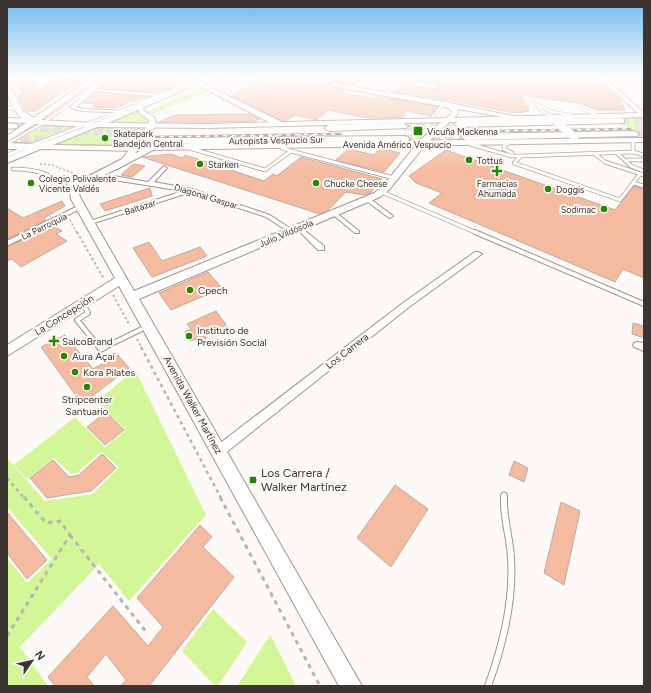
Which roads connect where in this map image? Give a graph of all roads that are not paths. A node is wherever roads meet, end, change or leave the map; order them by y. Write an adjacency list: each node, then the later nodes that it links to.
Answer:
1 (8, 108): 16 (lane)
2 (54, 108): 17 (main road)
3 (57, 108): 29 (lane)
4 (76, 108): 18 (street)
5 (128, 108): 18 (lane)
6 (137, 108): 19 (main road)
7 (141, 108): 37 (street)
8 (248, 108): 32 (street)
9 (441, 108): 20 (lane)
10 (450, 108): 27 (street)
11 (468, 108): 25 (street)
12 (539, 108): 21 (lane)
13 (547, 108): 23 (lane)
14 (581, 108): 24 (lane)
15 (635, 108): 22 (street)
16 (18, 111): 17 (main road); 29 (street)
17 (49, 112): 29 (main road)
18 (119, 112): 19 (street); 31 (lane)
19 (129, 112): 34 (main road)
20 (436, 114)
21 (542, 114): 25 (main road); 26 (main road)
22 (643, 116): 24 (main road)
23 (591, 117): 24 (main road); 26 (main road)
24 (600, 117)
25 (518, 118): 27 (main road)
26 (554, 118): 42 (main road, bridge)
27 (449, 120): 32 (main road); 36 (street, Julio Vildósola)
28 (621, 121): 33 (highway)
29 (38, 122): 30 (main road); 31 (main road); 40 (main road); 48 (lane)
30 (9, 124)
31 (87, 124): 34 (main road); 51 (lane)
32 (279, 124): 37 (main road)
33 (459, 124)
34 (97, 125): 37 (main road); 52 (main road)
35 (403, 126): 37 (highway, Autopista Vespucio Sur)
36 (442, 127): 45 (street, Julio Vildósola); 46 (main road)
37 (153, 128): 53 (street)
38 (634, 137): 41 (highway); 42 (main road, Avenida Américo Vespucio); 43 (main road, Avenida Américo Vespucio); 57 (lane)
39 (404, 138): 49 (highway, Autopista Vespucio Sur)
40 (7, 140)
41 (467, 140): 44 (main road, Avenida Américo Vespucio); 46 (main road, Avenida Américo Vespucio); 62 (lane)
42 (587, 141): 44 (main road, Avenida Américo Vespucio)
43 (644, 141)
44 (509, 142): 62 (lane)
45 (422, 143): 46 (main road, Avenida Américo Vespucio); 47 (main road, Avenida Américo Vespucio); 74 (street, Julio Vildósola)
46 (453, 143)
47 (281, 144): 50 (main road, Avenida Américo Vespucio); 56 (lane)
48 (7, 145): 51 (main road, Avenida Américo Vespucio)
49 (150, 145): 50 (main road, Avenida Américo Vespucio); 53 (main road, Avenida Américo Vespucio); 66 (main road)
50 (183, 146): 56 (lane)
51 (27, 147): 52 (main road, Avenida Américo Vespucio); 59 (lane)
52 (38, 148): 54 (main road, Avenida Américo Vespucio); 63 (main road)
53 (135, 148): 55 (main road, Avenida Américo Vespucio); 66 (street)
54 (70, 149): 55 (main road, Avenida Américo Vespucio); 63 (main road)
55 (104, 149): 70 (main road)
56 (291, 151): 74 (lane)
57 (633, 152): 58 (lane); 61 (lane)
58 (617, 153): 60 (lane); 69 (lane)
59 (7, 154)
60 (596, 154): 62 (lane); 71 (lane)
61 (644, 155)
62 (521, 156): 76 (lane)
63 (7, 160)
64 (628, 160): 65 (lane)
65 (644, 160)
66 (115, 167): 70 (street)
67 (164, 168): 75 (street)
68 (13, 169): 81 (lane)
69 (644, 170)
70 (104, 171): 81 (street)
71 (640, 174): 72 (lane); 76 (lane)
72 (644, 175)
73 (114, 178): 75 (street, Diagonal Gaspar)
74 (394, 178): 79 (street, Julio Vildósola)
75 (150, 183): 78 (street, Diagonal Gaspar)
76 (633, 183): 77 (lane)
77 (644, 186)
78 (190, 190): 84 (street, Baltazar); 85 (street, Diagonal Gaspar)
79 (382, 192): 80 (street, Julio Vildósola); 93 (lane)
80 (367, 199): 82 (street, Julio Vildósola); 83 (street)
81 (74, 205): 84 (street, Avenida Walker Martínez); 87 (street, La Parroquia)
82 (334, 213): 85 (street, Julio Vildósola); 86 (street)
83 (390, 216)
84 (89, 223): 90 (street, Avenida Walker Martínez)
85 (295, 230): 88 (street, Diagonal Gaspar); 91 (street, Julio Vildósola)
86 (357, 232)
87 (7, 244)
88 (321, 248)
89 (478, 254): 96 (street, Los Carrera)
90 (115, 283): 91 (street, Avenida Walker Martínez); 92 (street, La Concepción)
91 (126, 302): 94 (street, Avenida Walker Martínez)
92 (83, 303): 94 (lane); 95 (street, La Concepción)
93 (644, 304)
94 (148, 326): 96 (street, Avenida Walker Martínez)
95 (7, 351)
96 (219, 451): 98 (street, Avenida Walker Martínez)
97 (504, 495): 99 (lane)
98 (351, 686)
99 (488, 686)

